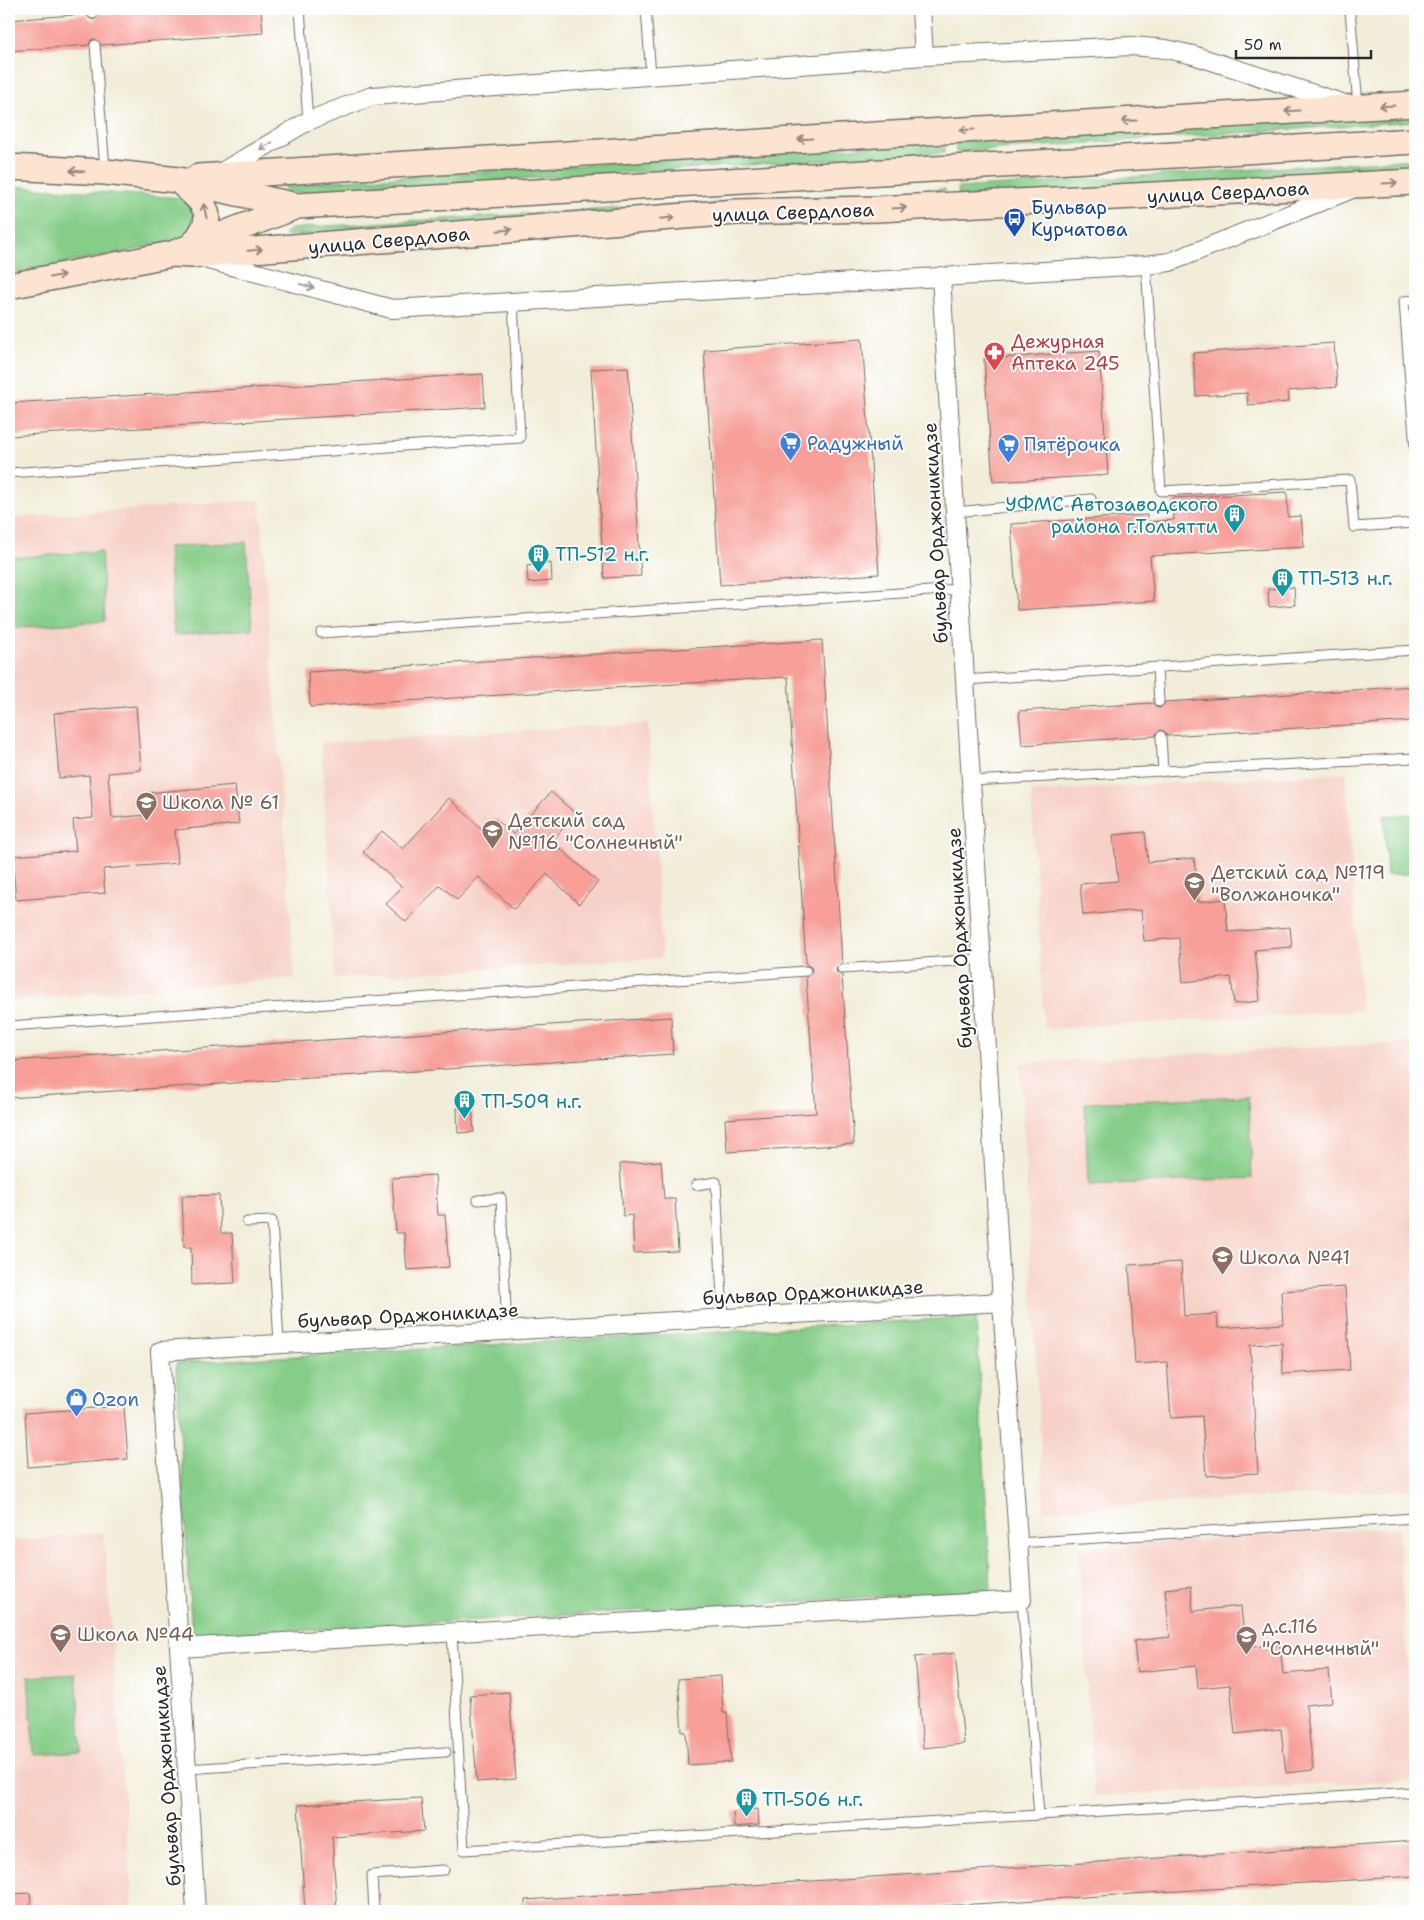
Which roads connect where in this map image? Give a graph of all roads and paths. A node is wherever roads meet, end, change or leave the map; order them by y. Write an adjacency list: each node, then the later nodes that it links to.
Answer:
1 (300, 9): 10 (lane)
2 (646, 9): 7 (lane)
3 (921, 9): 6 (street)
4 (1350, 9): 9 (lane)
5 (95, 45): 13 (lane)
6 (924, 56): 7 (street); 9 (street)
7 (651, 76): 10 (street)
8 (1415, 104): 9 (main road, улица Свердлова, one-way to 9)
9 (1358, 108): 14 (main road, улица Свердлова, one-way to 14)
10 (308, 122): 14 (street, one-way to 14)
11 (1415, 141): 18 (main road, улица Свердлова)
12 (9, 167): 13 (main road, улица Свердлова, one-way to 12)
13 (105, 172): 15 (main road, улица Свердлова)
14 (217, 175): 15 (main road, улица Свердлова)
15 (178, 180): 18 (main road, улица Свердлова); 19 (main road, one-way to 15)
16 (1415, 182): 17 (main road, улица Свердлова, one-way to 16)
17 (1364, 185): 19 (main road, улица Свердлова, one-way to 17); 20 (street)
18 (298, 206): 19 (main road, улица Свердлова)
19 (185, 252): 22 (main road, улица Свердлова, one-way to 19); 24 (street, one-way to 24)
20 (1146, 265): 21 (street); 29 (lane)
21 (941, 276): 24 (street); 28 (street, бульвар Орджоникидзе)
22 (9, 286)
23 (1415, 300): 25 (lane)
24 (513, 302): 26 (lane)
25 (1415, 450)
26 (9, 473)
27 (1091, 499): 28 (lane)
28 (955, 512): 30 (street, бульвар Орджоникидзе)
29 (1415, 523)
30 (959, 589): 31 (lane); 34 (street, бульвар Орджоникидзе)
31 (321, 633)
32 (1415, 650): 33 (lane)
33 (1157, 668): 34 (lane); 35 (lane)
34 (965, 680): 39 (street, бульвар Орджоникидзе)
35 (1159, 702)
36 (1161, 736): 38 (lane)
37 (1415, 758): 38 (lane)
38 (1163, 772): 39 (lane)
39 (971, 781): 40 (street, бульвар Орджоникидзе)
40 (982, 959): 41 (lane); 47 (street, бульвар Орджоникидзе)
41 (842, 969)
42 (806, 971): 43 (lane)
43 (9, 1026)
44 (696, 1185): 48 (lane)
45 (478, 1200): 49 (lane)
46 (248, 1222): 50 (lane)
47 (1002, 1302): 48 (street, бульвар Орджоникидзе); 52 (street)
48 (724, 1318): 49 (street, бульвар Орджоникидзе)
49 (508, 1331): 50 (street, бульвар Орджоникидзе)
50 (279, 1344): 55 (street, бульвар Орджоникидзе)
51 (1415, 1518): 52 (lane)
52 (1018, 1543): 53 (street)
53 (1022, 1600): 54 (street); 59 (lane)
54 (452, 1633): 55 (street); 59 (lane)
55 (179, 1648): 57 (street, бульвар Орджоникидзе)
56 (446, 1752): 57 (lane)
57 (187, 1770): 61 (street, бульвар Орджоникидзе)
58 (1415, 1792): 59 (lane)
59 (1039, 1815)
60 (444, 1870): 62 (lane)
61 (196, 1911)
62 (374, 1911)

